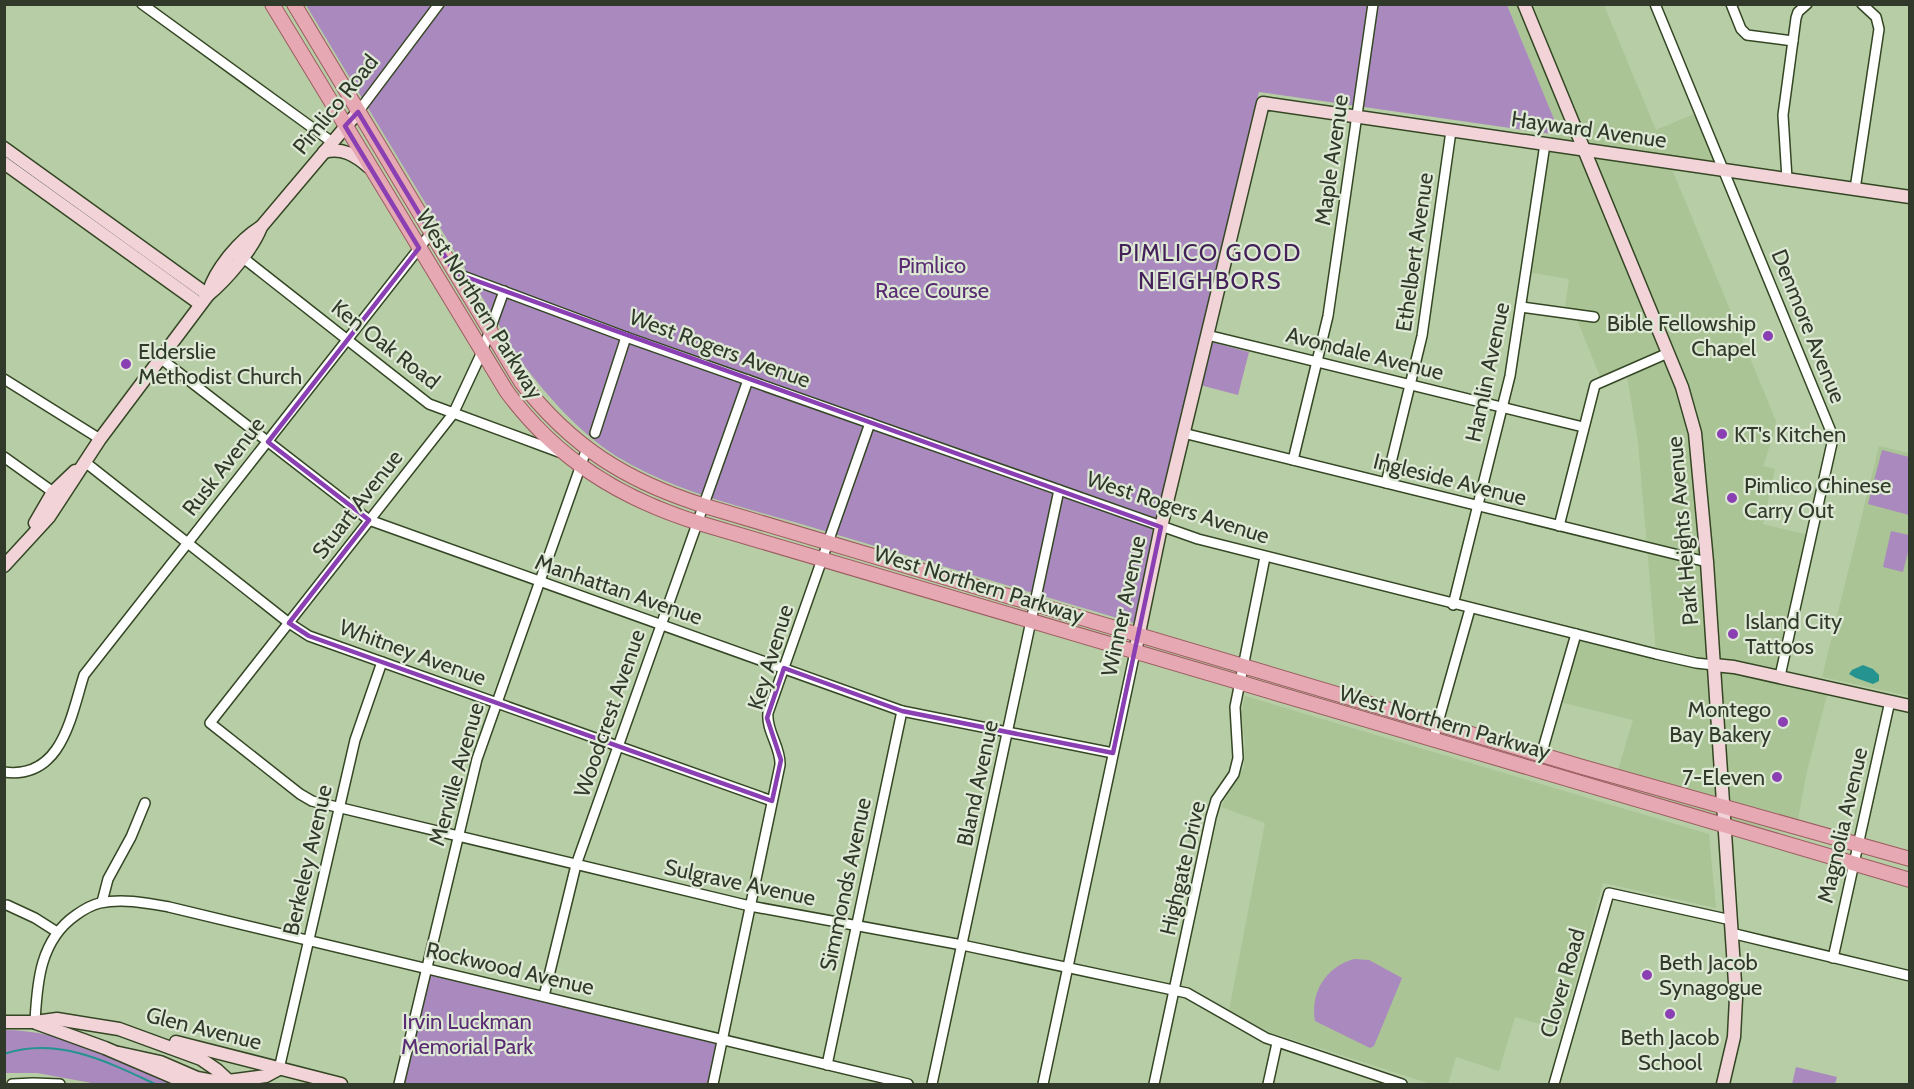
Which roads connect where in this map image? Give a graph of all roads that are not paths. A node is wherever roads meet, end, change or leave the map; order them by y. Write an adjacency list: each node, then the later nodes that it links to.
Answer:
1 (142, 4): 18 (street)
2 (272, 4): 15 (main road, West Northern Parkway)
3 (294, 4): 13 (main road, West Northern Parkway)
4 (439, 4): 13 (street, Pimlico Road)
5 (1373, 4): 14 (street, Maple Avenue)
6 (1524, 4): 20 (street, Park Heights Avenue)
7 (1655, 4): 22 (street, Denmore Avenue)
8 (1731, 4): 11 (street)
9 (1807, 4): 11 (street)
10 (1862, 4): 25 (street)
11 (1793, 41): 24 (street)
12 (1263, 103): 14 (street, Hayward Avenue); 36 (street, Winner Avenue)
13 (358, 112): 15 (street, Pimlico Road); 27 (main road, West Northern Parkway)
14 (1357, 117): 16 (street, Hayward Avenue); 42 (street, Maple Avenue)
15 (345, 126): 18 (street, Pimlico Road); 23 (main road, West Northern Parkway)
16 (1451, 131): 17 (street, Hayward Avenue); 45 (street, Ethelbert Avenue)
17 (1545, 144): 20 (street, Hayward Avenue); 33 (street, Hamlin Avenue)
18 (328, 147): 23 (street); 29 (street, Pimlico Road)
19 (4, 148): 32 (street)
20 (1585, 150): 22 (street, Hayward Avenue); 40 (street, Park Heights Avenue)
21 (4, 163): 32 (street)
22 (1723, 169): 24 (street, Hayward Avenue); 89 (street, Denmore Avenue)
23 (372, 170): 28 (main road, West Northern Parkway)
24 (1787, 179): 25 (street, Hayward Avenue)
25 (1856, 189): 26 (street, Hayward Avenue)
26 (1910, 197)
27 (432, 234): 28 (street, Rusk Avenue); 30 (main road, West Northern Parkway)
28 (419, 249): 38 (street, Rusk Avenue); 39 (main road, West Northern Parkway)
29 (236, 257): 32 (street, Pimlico Road); 38 (street, Ken Oak Road)
30 (455, 273): 31 (street, West Rogers Avenue); 35 (main road, West Northern Parkway)
31 (504, 291): 35 (street, Stuart Avenue); 37 (street, West Rogers Avenue)
32 (204, 300): 41 (street, Pimlico Road)
33 (1521, 306): 34 (street); 46 (street, Hamlin Avenue)
34 (1594, 317)
35 (490, 330): 39 (street, Stuart Avenue); 54 (main road, West Northern Parkway)
36 (1207, 335): 42 (street, Avondale Avenue); 51 (street, Winner Avenue)
37 (626, 337): 44 (street, West Rogers Avenue); 50 (street)
38 (346, 341): 47 (street, Ken Oak Road); 53 (street, Rusk Avenue)
39 (482, 352): 47 (street, Stuart Avenue); 55 (main road, West Northern Parkway)
40 (1668, 353): 49 (street); 73 (street, Park Heights Avenue)
41 (160, 358): 52 (street, Pimlico Road); 53 (street, Manhattan Avenue)
42 (1317, 361): 45 (street, Avondale Avenue); 57 (street, Maple Avenue)
43 (4, 379): 52 (street)
44 (748, 380): 48 (street, West Rogers Avenue); 63 (street, Woodcrest Avenue)
45 (1410, 385): 46 (street, Avondale Avenue); 60 (street, Ethelbert Avenue)
46 (1502, 407): 49 (street, Avondale Avenue); 64 (street, Hamlin Avenue)
47 (453, 414): 55 (street, Ken Oak Road); 65 (street, Stuart Avenue)
48 (870, 423): 61 (street, West Rogers Avenue); 70 (street, Key Avenue)
49 (1583, 427): 67 (street)
50 (595, 433)
51 (1183, 433): 57 (street, Ingleside Avenue); 68 (street, Winner Avenue)
52 (100, 440): 58 (street, Pimlico Road)
53 (268, 442): 65 (street, Manhattan Avenue); 69 (street, Rusk Avenue)
54 (587, 448): 59 (street, Merville Avenue); 63 (main road, West Northern Parkway)
55 (564, 453): 59 (main road, West Northern Parkway)
56 (4, 456): 62 (street)
57 (1293, 460): 60 (street, Ingleside Avenue)
58 (85, 462): 62 (street, Pimlico Road); 69 (street, Whitney Avenue)
59 (580, 466): 66 (main road, West Northern Parkway); 75 (street, Merville Avenue)
60 (1386, 483): 64 (street, Ingleside Avenue)
61 (1059, 490): 68 (street, West Rogers Avenue); 76 (street, Bland Avenue)
62 (57, 496): 74 (street, Pimlico Road)
63 (705, 506): 66 (street, Woodcrest Avenue); 70 (main road, West Northern Parkway)
64 (1478, 506): 67 (street, Ingleside Avenue); 77 (street, Hamlin Avenue)
65 (369, 520): 75 (street, Manhattan Avenue); 80 (street, Stuart Avenue)
66 (699, 523): 72 (main road, West Northern Parkway); 81 (street, Woodcrest Avenue)
67 (1559, 526): 73 (street, Ingleside Avenue)
68 (1161, 527): 71 (street, West Rogers Avenue); 82 (street, Winner Avenue)
69 (189, 542): 80 (street, Whitney Avenue); 103 (street, Rusk Avenue)
70 (827, 542): 72 (street, Key Avenue); 76 (main road, West Northern Parkway)
71 (1265, 557): 77 (street, West Rogers Avenue); 86 (street, Highgate Drive)
72 (821, 559): 79 (main road, West Northern Parkway); 88 (street, Key Avenue)
73 (1707, 562): 87 (street, Park Heights Avenue)
74 (4, 566)
75 (539, 582): 81 (street, Manhattan Avenue); 92 (street, Merville Avenue)
76 (1035, 603): 79 (street, Bland Avenue); 82 (main road, West Northern Parkway)
77 (1453, 605): 78 (street, West Rogers Avenue)
78 (1470, 609): 83 (street, West Rogers Avenue); 96 (street)
79 (1031, 622): 84 (main road, West Northern Parkway); 97 (street, Bland Avenue)
80 (289, 623): 85 (street, Whitney Avenue); 95 (street, Stuart Avenue)
81 (661, 625): 88 (street, Manhattan Avenue); 99 (street, Woodcrest Avenue)
82 (1138, 634): 84 (street, Winner Avenue); 86 (main road, West Northern Parkway)
83 (1576, 634): 87 (street, West Rogers Avenue); 101 (street)
84 (1135, 652): 90 (main road, West Northern Parkway); 100 (street, Winner Avenue)
85 (382, 662): 92 (street, Whitney Avenue); 107 (street, Berkeley Avenue)
86 (1242, 665): 90 (street, Highgate Drive); 96 (main road, West Northern Parkway)
87 (1714, 665): 89 (street, West Rogers Avenue); 106 (street, Park Heights Avenue)
88 (784, 668): 94 (street, Manhattan Avenue); 104 (street, Key Avenue)
89 (1780, 676): 91 (street, West Rogers Avenue)
90 (1238, 683): 98 (main road, West Northern Parkway); 129 (street, Highgate Drive)
91 (1890, 701): 93 (street, West Rogers Avenue); 111 (street, Magnolia Avenue)
92 (496, 703): 99 (street, Whitney Avenue); 109 (street, Merville Avenue)
93 (1910, 706)
94 (902, 711): 97 (street, Manhattan Avenue); 120 (street, Simmonds Avenue)
95 (210, 723): 107 (street, Sulgrave Avenue)
96 (1437, 724): 98 (street); 101 (main road, West Northern Parkway)
97 (1008, 731): 100 (street, Manhattan Avenue); 124 (street, Bland Avenue)
98 (1432, 740): 102 (main road, West Northern Parkway)
99 (618, 746): 104 (street, Whitney Avenue); 114 (street, Woodcrest Avenue)
100 (1113, 753): 127 (street, Winner Avenue)
101 (1541, 755): 102 (street); 106 (main road, West Northern Parkway)
102 (1537, 771): 108 (main road, West Northern Parkway)
103 (4, 772)
104 (772, 801): 118 (street, Key Avenue)
105 (145, 803): 116 (street)
106 (1724, 808): 108 (street, Park Heights Avenue); 110 (main road, West Northern Parkway)
107 (340, 809): 109 (street, Sulgrave Avenue); 123 (street, Berkeley Avenue)
108 (1725, 827): 110 (main road); 113 (main road, West Northern Parkway); 119 (street, Park Heights Avenue)
109 (457, 837): 114 (street, Sulgrave Avenue); 126 (street, Merville Avenue)
110 (1832, 838): 111 (main road, West Northern Parkway)
111 (1858, 845): 112 (main road, West Northern Parkway); 113 (street, Magnolia Avenue)
112 (1910, 859)
113 (1853, 864): 115 (main road, West Northern Parkway); 125 (street, Magnolia Avenue)
114 (576, 865): 118 (street, Sulgrave Avenue); 130 (street, Woodcrest Avenue)
115 (1910, 880)
116 (102, 902): 121 (street); 123 (street, Rockwood Avenue)
117 (7, 905): 121 (street)
118 (750, 906): 120 (street, Sulgrave Avenue); 134 (street, Key Avenue)
119 (1731, 920): 122 (street, Park Heights Avenue); 152 (street, Clover Road)
120 (856, 926): 124 (street, Sulgrave Avenue); 137 (street, Simmonds Avenue)
121 (57, 932): 132 (street)
122 (1731, 933): 125 (street); 153 (street, Park Heights Avenue)
123 (308, 941): 126 (street, Rockwood Avenue); 138 (street, Berkeley Avenue)
124 (962, 945): 127 (street, Sulgrave Avenue); 147 (street, Bland Avenue)
125 (1833, 958): 128 (street)
126 (426, 968): 130 (street, Rockwood Avenue); 144 (street, Merville Avenue)
127 (1068, 968): 129 (street, Sulgrave Avenue); 148 (street, Winner Avenue)
128 (1910, 976)
129 (1174, 991): 135 (street, Sulgrave Avenue); 149 (street, Highgate Drive)
130 (544, 996): 134 (street, Rockwood Avenue)
131 (4, 1022): 132 (street)
132 (35, 1022): 133 (street); 136 (street)
133 (119, 1029): 138 (street, Glen Avenue); 139 (street)
134 (723, 1039): 137 (street, Rockwood Avenue); 145 (street, Key Avenue)
135 (1277, 1043): 150 (street); 151 (street, Sulgrave Avenue)
136 (119, 1053): 139 (street, Glen Avenue); 142 (street)
137 (827, 1065): 146 (street, Rockwood Avenue)
138 (279, 1069): 139 (street, Glen Avenue); 143 (street, Glen Avenue)
139 (230, 1083)
140 (12, 1084): 141 (street)
141 (60, 1084)
142 (189, 1084)
143 (341, 1084)
144 (399, 1084)
145 (713, 1084)
146 (908, 1084)
147 (932, 1084)
148 (1043, 1084)
149 (1154, 1084)
150 (1268, 1084)
151 (1397, 1084)
152 (1554, 1084)
153 (1723, 1084)

